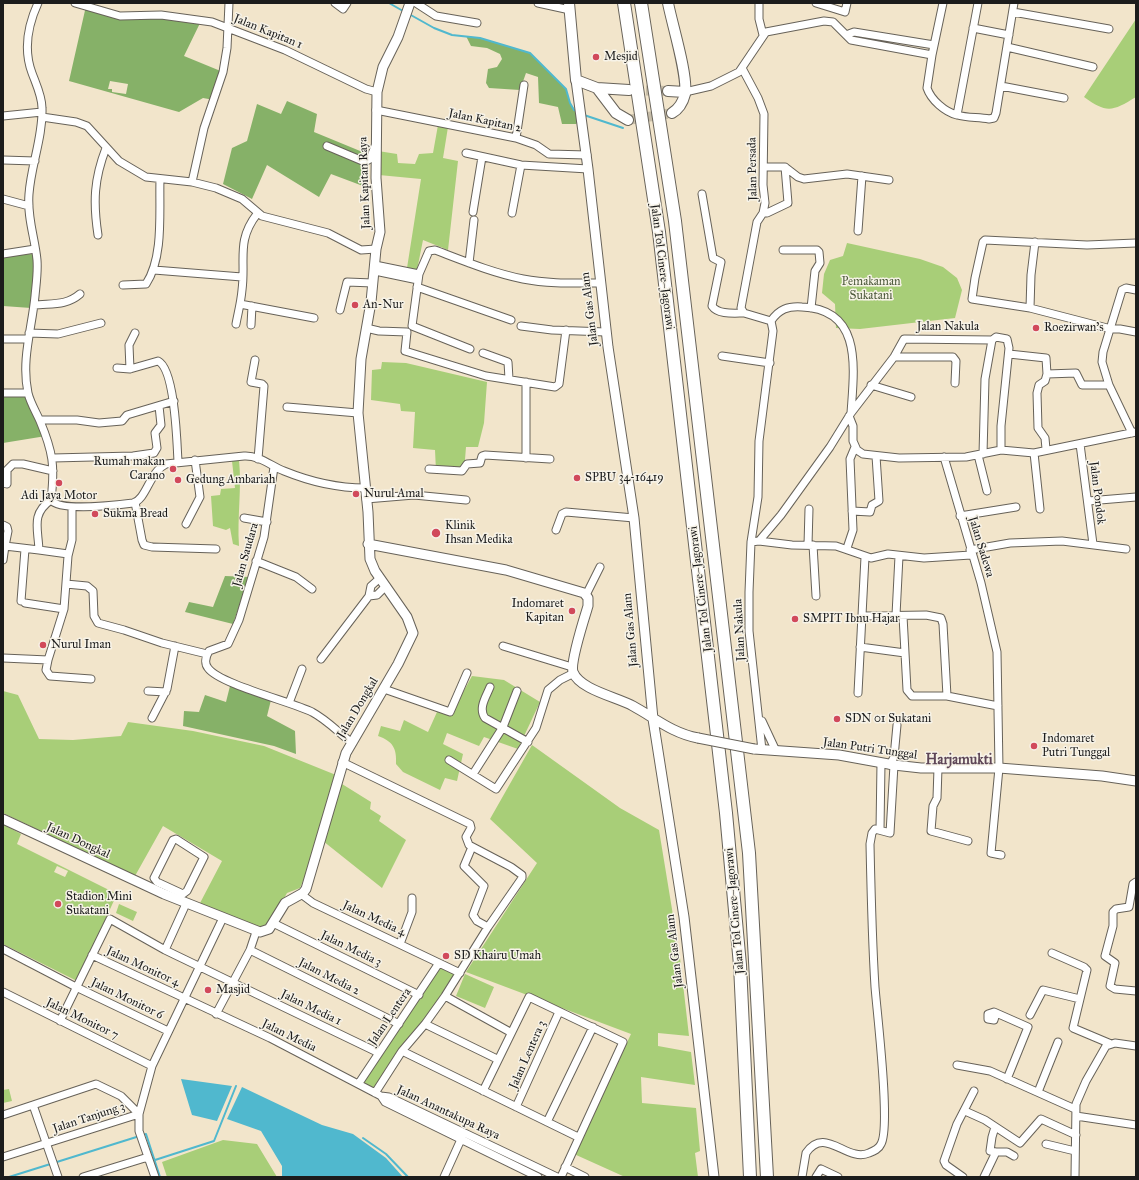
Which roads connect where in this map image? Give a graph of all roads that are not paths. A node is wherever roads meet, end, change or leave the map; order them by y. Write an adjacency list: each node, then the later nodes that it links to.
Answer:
1 (38, 3): 42 (street)
2 (75, 3): 20 (street, Jalan Kapitan 1)
3 (229, 3): 20 (street)
4 (335, 3): 5 (street)
5 (347, 3)
6 (538, 3): 17 (street)
7 (624, 3): 326 (highway, Jalan Tol Cinere–Jagorawi)
8 (641, 3): 327 (highway, Jalan Tol Cinere–Jagorawi)
9 (668, 3): 38 (main road)
10 (759, 3): 23 (street)
11 (816, 3): 12 (street)
12 (847, 3)
13 (943, 3): 26 (street)
14 (978, 3): 21 (street)
15 (1014, 3): 18 (street)
16 (412, 4): 19 (street); 37 (street, Jalan Kapitan Raya)
17 (570, 7): 31 (main road, Jalan Gas Alam)
18 (1013, 12): 22 (street); 25 (street)
19 (477, 23)
20 (228, 28): 37 (street, Jalan Kapitan 1); 62 (street)
21 (973, 28): 25 (street); 43 (street)
22 (1109, 29)
23 (763, 35): 24 (street); 30 (street)
24 (846, 35): 26 (street); 28 (street)
25 (1009, 35): 27 (street)
26 (934, 45): 28 (street)
27 (1007, 47): 29 (street); 33 (street)
28 (932, 55): 43 (street)
29 (1093, 67)
30 (742, 68): 38 (street); 56 (street, Jalan Persada)
31 (576, 80): 34 (main road); 51 (street, Jalan Gas Alam)
32 (524, 85): 46 (street)
33 (1001, 86): 39 (street); 43 (street)
34 (597, 88): 35 (main road); 45 (main road)
35 (629, 90)
36 (668, 91): 38 (main road)
37 (377, 92): 40 (street, Jalan Kapitan Raya)
38 (685, 92): 41 (main road)
39 (1064, 98)
40 (376, 110): 46 (street, Jalan Kapitan 2); 47 (street, Jalan Kapitan Raya)
41 (672, 113)
42 (42, 115): 44 (street); 49 (street); 54 (street)
43 (957, 115)
44 (3, 116)
45 (628, 120)
46 (516, 138): 51 (street, Jalan Kapitan 2)
47 (376, 144): 48 (street); 76 (street, Jalan Kapitan Raya)
48 (327, 146)
49 (106, 148): 60 (street); 72 (street)
50 (466, 153): 52 (street)
51 (587, 155): 58 (street, Jalan Gas Alam)
52 (482, 157): 55 (street); 66 (street)
53 (3, 160): 54 (street)
54 (35, 161): 65 (street)
55 (521, 165): 58 (street); 67 (street)
56 (764, 167): 57 (street); 68 (street, Jalan Persada)
57 (785, 167): 59 (street); 68 (street)
58 (588, 169): 85 (street, Jalan Gas Alam)
59 (862, 176): 61 (street); 71 (street)
60 (160, 179): 62 (street); 81 (street)
61 (890, 180)
62 (192, 182): 69 (street)
63 (702, 194): 95 (street)
64 (3, 198): 65 (street)
65 (28, 206): 75 (street)
66 (473, 212)
67 (512, 213)
68 (763, 213): 95 (street, Jalan Persada)
69 (257, 214): 76 (street); 82 (street)
70 (474, 220): 79 (street)
71 (858, 231)
72 (98, 235)
73 (1035, 242): 74 (street); 93 (street); 93 (street)
74 (1136, 242)
75 (35, 249): 78 (street); 90 (street)
76 (376, 249): 80 (street, Jalan Kapitan Raya)
77 (783, 250): 92 (street)
78 (3, 254)
79 (469, 263): 83 (street); 85 (street)
80 (375, 268): 83 (street); 84 (street, Jalan Kapitan Raya)
81 (154, 270): 82 (street); 86 (street)
82 (242, 277): 89 (street)
83 (418, 280): 97 (street); 112 (street)
84 (373, 283): 94 (street); 103 (street, Jalan Kapitan Raya)
85 (600, 283): 106 (street, Jalan Gas Alam)
86 (123, 285)
87 (1136, 290): 104 (street)
88 (80, 294): 90 (street)
89 (240, 304): 91 (street); 100 (street)
90 (34, 305): 109 (street)
91 (252, 306): 96 (street); 101 (street)
92 (811, 308): 98 (street); 134 (street)
93 (1030, 308): 104 (street)
94 (340, 310)
95 (744, 313): 98 (street)
96 (314, 318)
97 (511, 320)
98 (771, 321): 118 (street, Jalan Nakula)
99 (101, 323): 109 (street)
100 (236, 324)
101 (251, 325)
102 (521, 326): 105 (street)
103 (366, 328): 122 (street); 133 (street, Jalan Kapitan Raya)
104 (1111, 329): 107 (street); 126 (street)
105 (566, 330): 106 (street); 123 (street)
106 (606, 332): 170 (street, Jalan Gas Alam)
107 (1136, 332)
108 (135, 334): 120 (street)
109 (28, 336): 110 (street); 127 (street)
110 (3, 339)
111 (992, 340): 114 (street, Jalan Nakula); 116 (street, Jalan Nakula); 142 (street)
112 (470, 348)
113 (482, 353): 122 (street)
114 (1009, 354): 121 (street); 140 (street, Jalan Nakula)
115 (722, 356): 118 (street)
116 (894, 357): 124 (street); 125 (street, Jalan Nakula)
117 (255, 360): 147 (street)
118 (770, 363): 176 (street, Jalan Nakula)
119 (116, 368): 120 (street)
120 (130, 369): 130 (street)
121 (1047, 374): 126 (street); 139 (street)
122 (509, 379): 123 (street)
123 (526, 382): 146 (street)
124 (955, 383)
125 (871, 385): 129 (street); 134 (street, Jalan Nakula)
126 (1109, 385): 136 (street)
127 (28, 392): 128 (street); 135 (street)
128 (3, 393)
129 (911, 397)
130 (174, 401): 131 (street); 150 (street)
131 (159, 406): 135 (street); 145 (street)
132 (287, 407): 133 (street)
133 (358, 413): 155 (street, Jalan Kapitan Raya)
134 (850, 414): 138 (street); 175 (street, Jalan Nakula)
135 (40, 420): 145 (street)
136 (1134, 433): 137 (street)
137 (1080, 444): 139 (street); 161 (street, Jalan Pondok)
138 (855, 447): 143 (street); 167 (street)
139 (1046, 449): 141 (street)
140 (1001, 450): 141 (street); 142 (street)
141 (1034, 452): 166 (street)
142 (980, 454): 144 (street); 156 (street)
143 (876, 456): 144 (street); 167 (street)
144 (944, 457): 168 (street, Jalan Sadewa)
145 (53, 458): 153 (street)
146 (526, 458): 148 (street); 152 (street)
147 (258, 459): 149 (street); 151 (street)
148 (550, 459)
149 (194, 460): 150 (street); 172 (street)
150 (178, 462): 162 (street)
151 (274, 467): 155 (street); 171 (street, Jalan Saudara)
152 (429, 469)
153 (54, 471): 154 (street); 159 (street)
154 (3, 484)
155 (365, 488): 158 (street, Jalan Kapitan Raya)
156 (987, 491)
157 (1136, 497): 161 (street)
158 (366, 499): 160 (street); 177 (street, Jalan Dongkal)
159 (51, 500): 163 (street); 185 (street)
160 (466, 500)
161 (1088, 501): 178 (street, Jalan Pondok)
162 (135, 502): 163 (street); 183 (street)
163 (72, 507): 187 (street)
164 (1016, 507): 168 (street)
165 (809, 509): 179 (street)
166 (1040, 509)
167 (852, 511): 181 (street)
168 (960, 516): 186 (street, Jalan Sadewa)
169 (244, 518): 171 (street)
170 (634, 518): 174 (street); 226 (street, Jalan Gas Alam)
171 (267, 522): 191 (street, Jalan Saudara)
172 (186, 524)
173 (3, 525): 180 (street)
174 (556, 530)
175 (759, 541): 176 (street); 179 (street)
176 (751, 542): 224 (street, Jalan Nakula)
177 (368, 544): 193 (street, Jalan Dongkal); 197 (street)
178 (1092, 544): 184 (street); 186 (street)
179 (810, 545): 181 (street); 199 (street)
180 (4, 546): 182 (street); 190 (street)
181 (847, 548): 189 (street)
182 (25, 549): 185 (street); 200 (street)
183 (216, 549)
184 (1126, 549)
185 (39, 550): 187 (street)
186 (970, 552): 188 (street); 223 (street, Jalan Sadewa)
187 (68, 554): 194 (street)
188 (899, 556): 189 (street); 202 (street)
189 (865, 557): 201 (street)
190 (3, 560)
191 (256, 561): 196 (street); 207 (street, Jalan Saudara)
192 (600, 567): 197 (street)
193 (380, 578): 195 (street, Jalan Dongkal); 198 (street)
194 (66, 584): 200 (street); 203 (street)
195 (386, 586): 198 (street); 216 (street, Jalan Dongkal)
196 (312, 589)
197 (586, 595): 212 (street)
198 (369, 596): 209 (street)
199 (816, 596)
200 (64, 608): 210 (street)
201 (862, 616): 202 (street); 205 (street)
202 (899, 616): 206 (street); 221 (street)
203 (175, 646): 207 (street); 219 (street)
204 (503, 646): 212 (street)
205 (860, 647): 206 (street); 220 (street)
206 (905, 653): 221 (street)
207 (207, 654): 222 (street)
208 (3, 658): 210 (street)
209 (321, 659)
210 (48, 660): 214 (street)
211 (302, 669): 222 (street)
212 (573, 670): 226 (street); 230 (street)
213 (467, 673): 216 (street)
214 (91, 679)
215 (490, 687): 228 (street)
216 (384, 689): 229 (street, Jalan Dongkal)
217 (517, 691): 228 (street)
218 (148, 692): 219 (street)
219 (166, 692): 225 (street)
220 (858, 692)
221 (947, 696): 223 (street)
222 (289, 703): 229 (street)
223 (998, 706): 238 (street, Jalan Sadewa)
224 (759, 716): 231 (street, Jalan Nakula); 232 (street, Jalan Nakula)
225 (152, 718)
226 (653, 719): 231 (street, Jalan Putri Tunggal, bridge); 325 (street, Jalan Gas Alam)
227 (897, 725): 236 (street)
228 (503, 727): 230 (street); 239 (street)
229 (351, 742): 234 (street, Jalan Dongkal)
230 (528, 742): 239 (street)
231 (758, 749): 232 (street, Jalan Putri Tunggal)
232 (776, 751): 235 (street, Jalan Putri Tunggal)
233 (449, 760): 239 (street)
234 (342, 762): 244 (street); 248 (street, Jalan Dongkal)
235 (880, 763): 236 (street, Jalan Putri Tunggal); 242 (street)
236 (892, 765): 237 (street, Jalan Putri Tunggal); 242 (street)
237 (938, 768): 238 (street, Jalan Putri Tunggal); 243 (street)
238 (999, 768): 240 (street, Jalan Putri Tunggal); 245 (street, Jalan Sadewa)
239 (473, 774)
240 (1136, 781)
241 (3, 819): 247 (street, Jalan Dongkal)
242 (880, 830): 328 (street)
243 (968, 842)
244 (472, 847): 253 (street); 253 (street)
245 (1001, 855)
246 (1136, 882): 266 (street)
247 (165, 891): 247 (street); 252 (street, Jalan Dongkal)
248 (301, 894): 252 (street); 255 (street, Jalan Media 4)
249 (412, 898): 255 (street)
250 (185, 906): 257 (street)
251 (221, 922): 262 (street)
252 (273, 923): 268 (street, Jalan Media 3)
253 (488, 927): 263 (street)
254 (255, 934): 258 (street)
255 (400, 944): 261 (street, Jalan Media 4)
256 (3, 949): 265 (street)
257 (165, 950): 260 (street, Jalan Media 1); 262 (street, Jalan Media 1)
258 (250, 950): 264 (street); 277 (street, Jalan Media 2)
259 (1052, 953): 271 (street)
260 (92, 955): 265 (street); 270 (street, Jalan Monitor 4)
261 (439, 963): 263 (street, Jalan Media 4); 268 (street, Jalan Lentera)
262 (201, 967): 264 (street, Jalan Media 1); 270 (street)
263 (460, 973): 269 (street)
264 (233, 982): 274 (street); 286 (street, Jalan Media 1)
265 (76, 987): 276 (street); 280 (street, Jalan Monitor 6)
266 (1136, 991)
267 (3, 992): 276 (street, Jalan Monitor 7)
268 (419, 995): 277 (street, Jalan Lentera)
269 (445, 996): 278 (street); 281 (street)
270 (185, 999): 274 (street, Jalan Media); 280 (street)
271 (1080, 999): 275 (street); 283 (street)
272 (559, 1012): 279 (street); 281 (street); 297 (street, Jalan Lentera 3)
273 (996, 1013): 290 (street)
274 (216, 1014): 291 (street, Jalan Media)
275 (1030, 1015)
276 (60, 1021): 289 (street, Jalan Monitor 7)
277 (398, 1024): 286 (street, Jalan Lentera)
278 (425, 1024): 285 (street); 287 (street)
279 (593, 1028): 302 (street); 307 (street)
280 (168, 1031): 289 (street)
281 (510, 1032): 287 (street)
282 (1058, 1042): 294 (street)
283 (1112, 1044): 284 (street); 299 (street)
284 (1136, 1046)
285 (402, 1051): 292 (street); 295 (street)
286 (379, 1053): 291 (street, Jalan Lentera)
287 (497, 1059): 292 (street)
288 (957, 1065): 290 (street)
289 (152, 1066): 300 (street)
290 (1007, 1079): 294 (street)
291 (358, 1084): 295 (street, Jalan Media)
292 (483, 1091): 297 (street)
293 (974, 1091): 298 (street)
294 (1038, 1092): 299 (street)
295 (378, 1094): 306 (street, Jalan Anantakupa Raya)
296 (33, 1105): 300 (street); 301 (street); 308 (street)
297 (516, 1107): 302 (street)
298 (965, 1111): 304 (street); 331 (street)
299 (1076, 1112): 303 (street); 305 (street)
300 (139, 1114): 308 (street, Jalan Tanjung 3); 314 (street)
301 (3, 1115)
302 (547, 1122): 307 (street)
303 (1136, 1125)
304 (995, 1127): 305 (street); 311 (street)
305 (1076, 1135): 310 (street)
306 (463, 1136): 315 (street, Jalan Anantakupa Raya); 320 (street)
307 (578, 1137): 316 (street)
308 (46, 1144): 313 (street, Jalan Tanjung 3); 317 (street)
309 (1046, 1144): 310 (street)
310 (1075, 1151): 333 (street)
311 (996, 1152): 312 (street); 332 (street)
312 (1014, 1156)
313 (3, 1157)
314 (148, 1157): 318 (street); 319 (street)
315 (522, 1165): 321 (street, Jalan Anantakupa Raya); 322 (street, Jalan Anantakupa Raya)
316 (565, 1167): 323 (street); 324 (street)
317 (58, 1177)
318 (83, 1177)
319 (155, 1177)
320 (444, 1177)
321 (538, 1177)
322 (557, 1177)
323 (561, 1177)
324 (585, 1177)
325 (714, 1177)
326 (750, 1177)
327 (767, 1177)
328 (802, 1177)
329 (816, 1177): 330 (street)
330 (838, 1177)
331 (963, 1177)
332 (984, 1177)
333 (1075, 1177)

